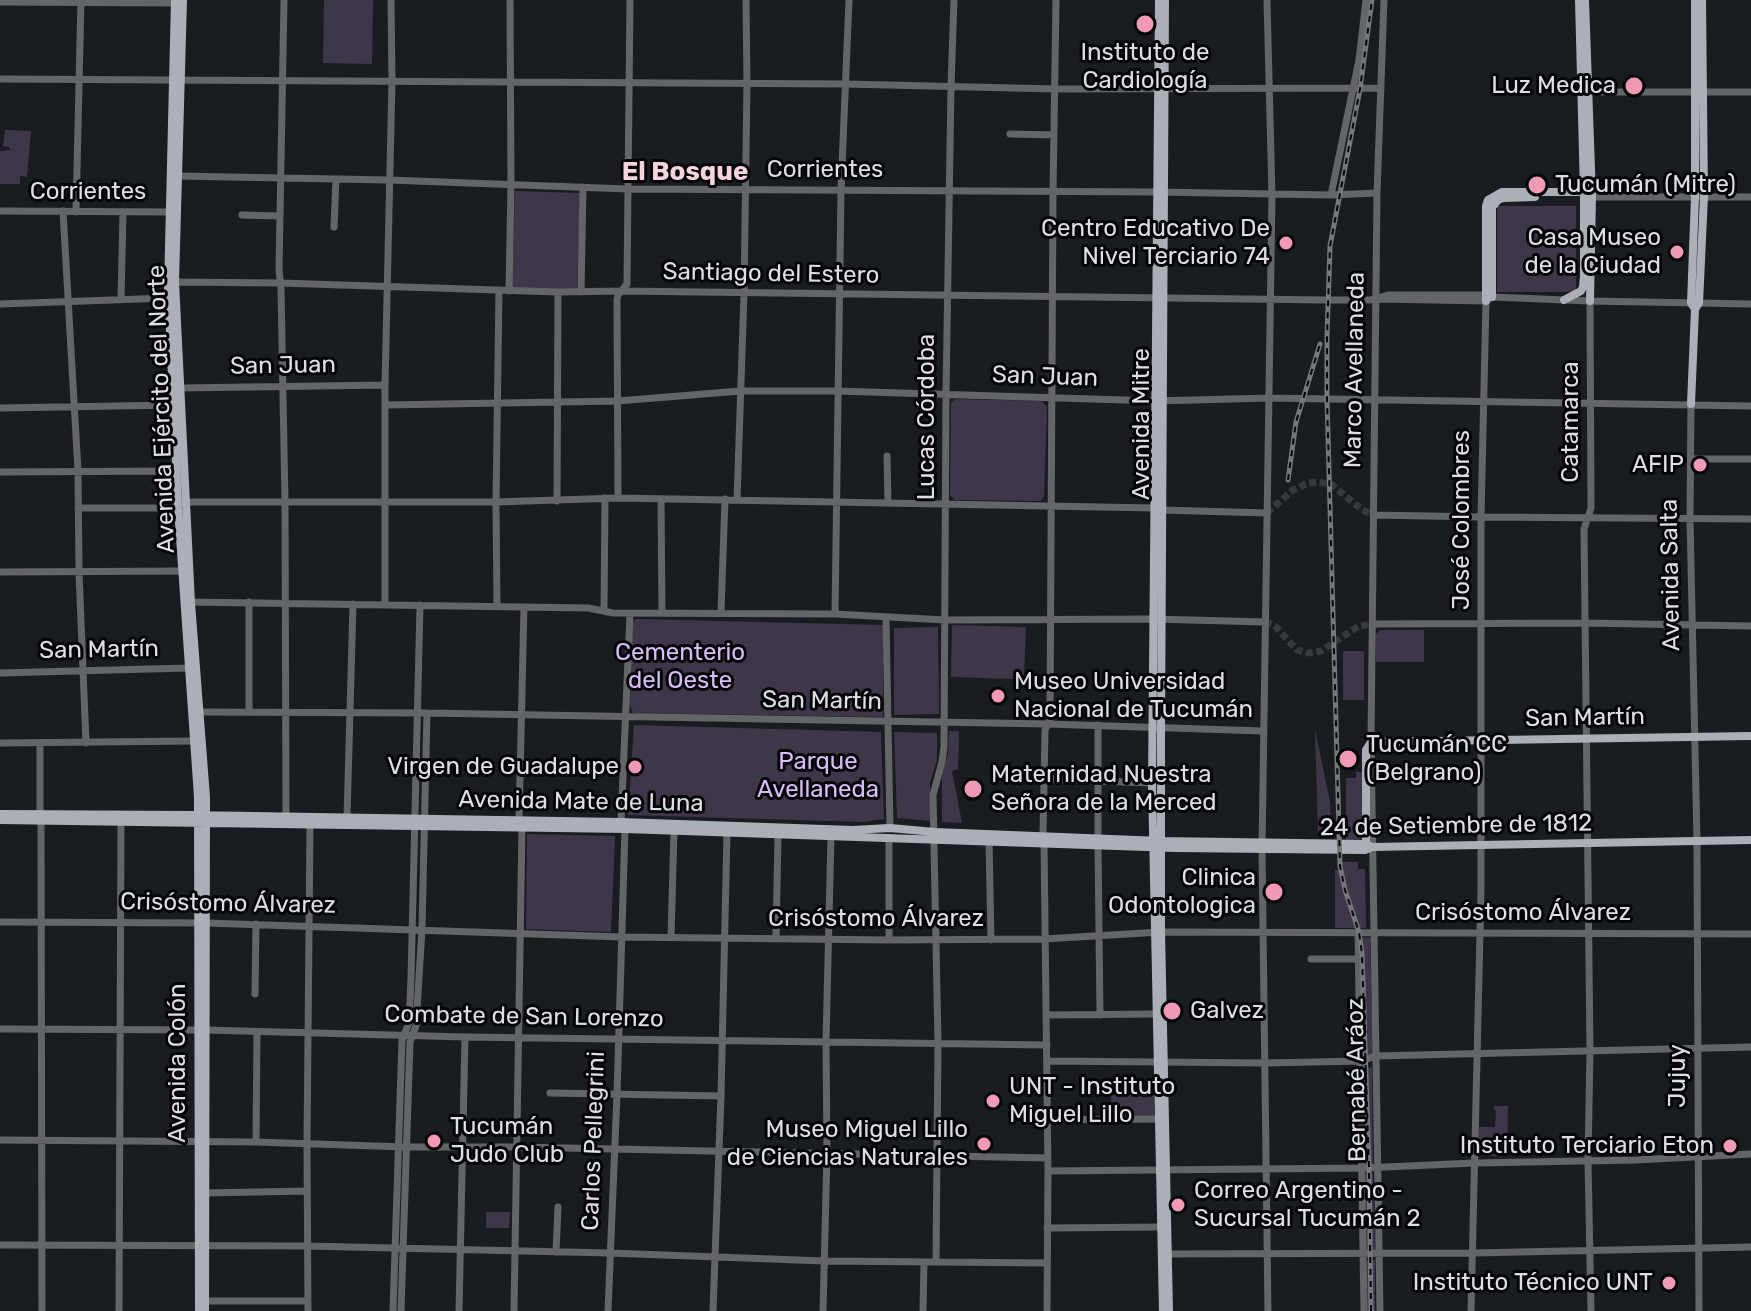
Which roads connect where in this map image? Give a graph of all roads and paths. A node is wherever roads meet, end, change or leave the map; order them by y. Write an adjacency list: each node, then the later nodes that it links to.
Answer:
1 (284, 0): 25 (street)
2 (391, 0): 26 (street)
3 (510, 0): 27 (street)
4 (630, 0): 28 (street)
5 (746, 0): 29 (street)
6 (849, 0): 30 (street)
7 (954, 0): 31 (street, Lucas Córdoba)
8 (1056, 0): 34 (street)
9 (1159, 0): 35 (main road, Avenida Mitre)
10 (1165, 0): 35 (main road, Avenida Mitre)
11 (1267, 0): 36 (street)
12 (1366, 0): 32 (street)
13 (1384, 0): 33 (street, Marco Avellaneda)
14 (1579, 0): 38 (main road, Catamarca)
15 (1585, 0): 38 (main road, Catamarca)
16 (1695, 0): 37 (main road, Avenida Salta)
17 (1702, 0): 37 (main road, Avenida Salta)
18 (81, 1): 19 (street); 20 (street); 23 (street)
19 (133, 1): 21 (street)
20 (0, 2)
21 (179, 2): 24 (main road, Avenida Ejército del Norte)
22 (0, 79): 23 (street)
23 (80, 79): 24 (street); 62 (street)
24 (176, 80): 25 (street); 42 (main road, Avenida Ejército del Norte); 63 (main road, Avenida Ejército del Norte)
25 (283, 81): 26 (street); 43 (street)
26 (392, 81): 27 (street); 45 (street)
27 (511, 82): 28 (street); 46 (street)
28 (630, 84): 29 (street); 48 (street)
29 (747, 84): 30 (street); 49 (street)
30 (846, 84): 31 (street); 50 (street)
31 (951, 87): 34 (street); 51 (street, Lucas Córdoba)
32 (1354, 88): 33 (street); 36 (street); 56 (street)
33 (1381, 88): 54 (street, Marco Avellaneda)
34 (1055, 89): 35 (street); 41 (street)
35 (1162, 89): 36 (street); 52 (main road, Avenida Mitre)
36 (1270, 89): 55 (street)
37 (1699, 91): 38 (street); 39 (street); 58 (main road, Avenida Salta)
38 (1585, 92): 57 (main road, Catamarca)
39 (1751, 92)
40 (1010, 134): 41 (street)
41 (1054, 135): 53 (street)
42 (178, 176): 43 (street, Corrientes); 63 (main road, Avenida Ejército del Norte)
43 (280, 178): 44 (street, Corrientes); 66 (street)
44 (336, 179): 45 (street, Corrientes); 67 (street)
45 (389, 180): 46 (street, Corrientes); 69 (street)
46 (511, 185): 47 (street, Corrientes); 72 (street)
47 (583, 187): 48 (street, Corrientes); 75 (street)
48 (628, 189): 49 (street, Corrientes); 73 (street)
49 (746, 190): 50 (street, Corrientes); 76 (street)
50 (841, 190): 51 (street, Corrientes); 77 (street)
51 (949, 191): 53 (street, Corrientes); 78 (street, Lucas Córdoba)
52 (1160, 192): 53 (street, Corrientes); 55 (street, Corrientes); 80 (main road, Avenida Mitre)
53 (1053, 193): 79 (street)
54 (1377, 193): 56 (street, Corrientes); 84 (street, Marco Avellaneda)
55 (1272, 195): 56 (street, Corrientes); 83 (street)
56 (1331, 195)
57 (1586, 196): 58 (street); 81 (main road, José Colombres); 85 (main road, Catamarca); 87 (main road, Catamarca)
58 (1699, 197): 59 (street); 90 (main road, Avenida Salta)
59 (1751, 197)
60 (0, 211): 61 (street, Corrientes)
61 (63, 211): 62 (street, Corrientes); 86 (street)
62 (76, 212): 64 (street, Corrientes)
63 (173, 212): 64 (street, Corrientes); 70 (main road, Avenida Ejército del Norte)
64 (123, 213): 82 (street)
65 (242, 215): 66 (street)
66 (280, 216): 68 (street)
67 (334, 227)
68 (280, 283): 69 (street, Santiago del Estero); 70 (street, Santiago del Estero); 91 (street)
69 (388, 288): 71 (street, Santiago del Estero); 92 (street)
70 (170, 289): 82 (street, Santiago del Estero); 93 (main road, Avenida Ejército del Norte); 107 (main road, Avenida Ejército del Norte)
71 (499, 291): 72 (street, Santiago del Estero); 105 (street)
72 (509, 291): 74 (street, Santiago del Estero)
73 (622, 291): 75 (street, Santiago del Estero); 76 (street, Santiago del Estero); 100 (street)
74 (558, 292): 75 (street, Santiago del Estero); 102 (street)
75 (581, 292)
76 (744, 294): 77 (street, Santiago del Estero); 94 (street)
77 (839, 295): 78 (street, Santiago del Estero); 95 (street)
78 (948, 297): 79 (street, Santiago del Estero); 96 (street, Lucas Córdoba)
79 (1052, 297): 80 (street, Santiago del Estero); 97 (street)
80 (1159, 298): 83 (street, Santiago del Estero); 101 (main road, Avenida Mitre)
81 (1488, 298): 84 (street, Santiago del Estero); 85 (street, Santiago del Estero); 103 (street, José Colombres)
82 (121, 299): 86 (street, Santiago del Estero)
83 (1271, 299): 84 (street, Santiago del Estero); 98 (street)
84 (1376, 299): 99 (street, Marco Avellaneda)
85 (1564, 300): 87 (street, Santiago del Estero)
86 (69, 301): 88 (street, Santiago del Estero); 110 (street)
87 (1590, 301): 90 (street, Santiago del Estero); 104 (street, Catamarca)
88 (0, 304)
89 (1751, 304): 90 (street, Santiago del Estero)
90 (1695, 305): 106 (main road, Avenida Salta)
91 (282, 385): 92 (street, San Juan); 93 (street, San Juan); 127 (street)
92 (385, 385): 108 (street)
93 (180, 388): 107 (main road, Avenida Ejército del Norte)
94 (740, 391): 95 (street, San Juan); 100 (street, San Juan); 123 (street)
95 (838, 391): 96 (street, San Juan); 126 (street)
96 (946, 394): 97 (street, San Juan); 131 (street, Lucas Córdoba)
97 (1051, 397): 101 (street, San Juan); 132 (street)
98 (1269, 398): 99 (street, San Juan); 101 (street, San Juan); 135 (street)
99 (1375, 400): 103 (street, San Juan); 136 (street, Marco Avellaneda)
100 (618, 401): 102 (street, San Juan); 120 (street)
101 (1159, 401): 134 (main road, Avenida Mitre)
102 (558, 402): 105 (street, San Juan); 125 (street)
103 (1483, 403): 104 (street, San Juan); 137 (street, José Colombres)
104 (1591, 403): 106 (street, San Juan); 138 (street, Catamarca)
105 (497, 404): 108 (street, San Juan); 128 (street)
106 (1691, 404): 109 (street, San Juan); 113 (street, Avenida Salta)
107 (177, 405): 110 (street); 116 (main road, Avenida Ejército del Norte); 118 (main road, Avenida Ejército del Norte)
108 (386, 405): 124 (street)
109 (1751, 406)
110 (74, 407): 111 (street); 115 (street)
111 (0, 408)
112 (887, 456): 129 (street)
113 (1691, 459): 114 (street); 139 (street, Avenida Salta)
114 (1751, 459)
115 (78, 471): 116 (street); 117 (street); 133 (street)
116 (176, 471): 118 (street); 130 (main road, Avenida Ejército del Norte)
117 (0, 472)
118 (184, 477): 130 (main road, Avenida Ejército del Norte)
119 (605, 498): 120 (street); 125 (street); 152 (street)
120 (618, 498): 121 (street)
121 (661, 499): 122 (street); 153 (street)
122 (725, 499): 123 (street); 154 (street)
123 (737, 500): 126 (street)
124 (386, 501): 127 (street); 128 (street); 148 (street)
125 (557, 501): 128 (street)
126 (837, 501): 129 (street); 156 (street)
127 (285, 502): 130 (street); 146 (street)
128 (496, 502): 150 (street)
129 (888, 503): 131 (street)
130 (180, 504): 133 (street); 141 (main road, Avenida Ejército del Norte)
131 (946, 504): 132 (street); 159 (street, Lucas Córdoba)
132 (1050, 506): 134 (street); 160 (street)
133 (78, 508): 143 (street)
134 (1158, 509): 135 (street); 158 (main road, Avenida Mitre)
135 (1267, 513): 161 (street)
136 (1373, 515): 137 (street); 164 (street, Marco Avellaneda)
137 (1481, 517): 138 (street); 162 (street, José Colombres)
138 (1588, 518): 139 (street); 163 (street, Catamarca)
139 (1690, 518): 140 (street); 165 (street, Avenida Salta)
140 (1751, 519)
141 (185, 571): 143 (street); 144 (main road, Avenida Ejército del Norte)
142 (0, 572): 143 (street)
143 (79, 572): 168 (street)
144 (187, 600): 145 (street); 167 (main road, Avenida Ejército del Norte); 170 (main road, Avenida Ejército del Norte)
145 (249, 602): 146 (street); 172 (street)
146 (286, 603): 147 (street); 173 (street)
147 (353, 604): 148 (street); 174 (street)
148 (385, 605): 149 (street)
149 (420, 605): 150 (street); 175 (street)
150 (497, 606): 151 (street)
151 (524, 607): 152 (street); 177 (street)
152 (604, 611): 155 (street)
153 (662, 613): 154 (street); 155 (street)
154 (721, 613): 156 (street)
155 (630, 614): 179 (street, Carlos Pellegrini)
156 (835, 614): 157 (street)
157 (886, 618): 159 (street); 180 (street)
158 (1157, 619): 160 (street); 161 (street); 184 (main road, Avenida Mitre)
159 (945, 620): 160 (street); 181 (street, Lucas Córdoba)
160 (1050, 620): 182 (street)
161 (1265, 622): 185 (street)
162 (1482, 623): 163 (street); 164 (street); 189 (street, José Colombres)
163 (1585, 623): 165 (street); 188 (street, Catamarca)
164 (1372, 624): 191 (street, Marco Avellaneda)
165 (1691, 625): 166 (street); 186 (street, Avenida Salta)
166 (1751, 626)
167 (188, 668): 168 (street, San Martín); 170 (street, San Martín); 178 (main road, Avenida Ejército del Norte)
168 (83, 670): 169 (street, San Martín); 194 (street)
169 (0, 673)
170 (196, 676): 171 (main road, Avenida Ejército del Norte)
171 (199, 711): 172 (street, San Martín); 178 (street); 200 (main road, Avenida Ejército del Norte)
172 (249, 711): 173 (street, San Martín)
173 (286, 712): 174 (street, San Martín); 203 (street)
174 (350, 713): 175 (street, San Martín); 205 (street)
175 (417, 713): 176 (street, San Martín); 195 (street)
176 (427, 713): 177 (street, San Martín); 196 (street)
177 (523, 715): 179 (street, San Martín); 212 (street)
178 (192, 718): 190 (main road, Avenida Ejército del Norte)
179 (626, 718): 180 (street, San Martín); 213 (street, Carlos Pellegrini)
180 (887, 722): 181 (street, San Martín); 214 (street)
181 (944, 723): 182 (street, San Martín); 218 (street, Lucas Córdoba)
182 (1048, 724): 183 (street, San Martín); 197 (street)
183 (1098, 725): 184 (street, San Martín); 198 (street)
184 (1156, 727): 185 (street, San Martín); 199 (main road, Avenida Mitre); 210 (main road, Avenida Mitre)
185 (1263, 731): 232 (street)
186 (1694, 736): 187 (main road, San Martín); 188 (main road, San Martín); 224 (street, Avenida Salta)
187 (1751, 736)
188 (1587, 738): 189 (main road, San Martín); 228 (street, Catamarca)
189 (1482, 740): 191 (main road, San Martín); 231 (street, José Colombres)
190 (194, 741): 194 (street); 200 (main road, Avenida Ejército del Norte)
191 (1371, 742): 233 (main road, Marco Avellaneda)
192 (0, 743): 193 (street)
193 (40, 743): 194 (street); 202 (street)
194 (86, 743)
195 (416, 770): 196 (street); 209 (street)
196 (426, 770): 209 (street)
197 (1044, 779): 198 (street); 221 (street)
198 (1098, 781): 199 (street); 225 (street)
199 (1152, 783): 210 (main road, Avenida Mitre)
200 (202, 797): 204 (main road); 206 (main road, Avenida Ejército del Norte); 207 (main road)
201 (0, 817): 202 (main road, Avenida Mate de Luna)
202 (41, 817): 204 (main road, Avenida Mate de Luna); 208 (main road, Avenida Mate de Luna); 237 (street)
203 (286, 817): 205 (main road, Avenida Mate de Luna); 207 (main road, Avenida Mate de Luna)
204 (179, 818): 206 (main road, Avenida Mate de Luna); 208 (main road, Avenida Mate de Luna); 226 (main road)
205 (347, 818): 209 (main road, Avenida Mate de Luna)
206 (202, 819): 207 (main road, Avenida Mate de Luna); 226 (main road, Avenida Colón)
207 (225, 820): 211 (main road, Avenida Mate de Luna); 226 (main road)
208 (121, 821): 239 (street)
209 (420, 822): 211 (main road, Avenida Mate de Luna); 212 (main road, Avenida Mate de Luna); 235 (street); 236 (street)
210 (1157, 823): 227 (main road); 229 (main road, Avenida Mitre); 230 (main road)
211 (310, 824): 242 (street)
212 (520, 824): 213 (main road, Avenida Mate de Luna); 251 (street)
213 (623, 825): 214 (main road, Avenida Mate de Luna); 215 (main road, Avenida Mate de Luna); 254 (street, Carlos Pellegrini)
214 (890, 828): 218 (main road, Avenida Mate de Luna)
215 (674, 831): 216 (main road, Avenida Mate de Luna); 255 (street)
216 (727, 833): 217 (main road, Avenida Mate de Luna); 256 (street)
217 (778, 835): 219 (main road, Avenida Mate de Luna); 257 (street)
218 (935, 835): 220 (main road, Avenida Mate de Luna); 221 (main road, Avenida Mate de Luna); 223 (main road, Avenida Mate de Luna); 261 (street, Lucas Córdoba)
219 (831, 836): 220 (main road, Avenida Mate de Luna); 258 (street)
220 (889, 838): 260 (street)
221 (1044, 840): 223 (main road, Avenida Mate de Luna); 225 (main road, Avenida Mate de Luna); 259 (street)
222 (1751, 840): 224 (main road, 24 de Setiembre de 1812)
223 (989, 841): 262 (street)
224 (1697, 841): 228 (main road, 24 de Setiembre de 1812); 250 (street, Jujuy)
225 (1098, 842): 227 (main road, Avenida Mate de Luna); 253 (street)
226 (202, 843): 240 (main road, Avenida Colón)
227 (1134, 843): 229 (main road, Avenida Mate de Luna); 234 (main road)
228 (1588, 843): 231 (main road, 24 de Setiembre de 1812); 249 (street, Catamarca)
229 (1157, 844): 230 (main road, 24 de Setiembre de 1812); 234 (main road, Avenida Mitre)
230 (1176, 845): 232 (main road, 24 de Setiembre de 1812); 234 (main road)
231 (1481, 845): 233 (main road, 24 de Setiembre de 1812); 248 (street, José Colombres)
232 (1262, 846): 233 (main road, 24 de Setiembre de 1812); 245 (street)
233 (1369, 846): 247 (street, Bernabé Aráoz)
234 (1157, 861): 244 (main road, Avenida Mitre)
235 (414, 877): 236 (street); 243 (street)
236 (423, 877): 243 (street)
237 (42, 921): 238 (street, Crisóstomo Álvarez); 239 (street, Crisóstomo Álvarez); 270 (street)
238 (0, 922)
239 (120, 922): 240 (street, Crisóstomo Álvarez); 271 (street)
240 (202, 923): 241 (street, Crisóstomo Álvarez); 272 (main road, Avenida Colón)
241 (256, 924): 242 (street, Crisóstomo Álvarez); 265 (street)
242 (308, 925): 243 (street, Crisóstomo Álvarez); 274 (street)
243 (417, 929): 251 (street, Crisóstomo Álvarez); 275 (street)
244 (1158, 932): 245 (street, Crisóstomo Álvarez); 253 (street, Crisóstomo Álvarez); 266 (main road); 290 (main road)
245 (1263, 932): 246 (street, Crisóstomo Álvarez); 291 (street)
246 (1358, 932): 247 (street, Crisóstomo Álvarez); 264 (street, Bernabé Aráoz)
247 (1373, 932): 248 (street, Crisóstomo Álvarez); 287 (street, Bernabé Aráoz)
248 (1481, 933): 249 (street, Crisóstomo Álvarez); 286 (street, José Colombres)
249 (1588, 933): 250 (street, Crisóstomo Álvarez); 285 (street, Catamarca)
250 (1697, 933): 252 (street, Crisóstomo Álvarez); 284 (street, Jujuy)
251 (520, 934): 254 (street, Crisóstomo Álvarez); 277 (street)
252 (1751, 934)
253 (1098, 936): 259 (street, Crisóstomo Álvarez); 268 (street)
254 (622, 937): 255 (street, Crisóstomo Álvarez); 278 (street, Carlos Pellegrini)
255 (671, 938): 256 (street, Crisóstomo Álvarez)
256 (725, 938): 257 (street, Crisóstomo Álvarez); 279 (street)
257 (776, 939): 258 (street, Crisóstomo Álvarez)
258 (829, 939): 260 (street, Crisóstomo Álvarez); 280 (street)
259 (1044, 939): 262 (street, Crisóstomo Álvarez); 267 (street)
260 (889, 940): 261 (street, Crisóstomo Álvarez)
261 (937, 940): 262 (street, Crisóstomo Álvarez); 281 (street, Lucas Córdoba)
262 (991, 940)
263 (1311, 959): 264 (street)
264 (1359, 959): 289 (street, Bernabé Aráoz)
265 (255, 994)
266 (1156, 1014): 268 (street); 290 (main road)
267 (1046, 1015): 268 (street); 282 (street)
268 (1100, 1015)
269 (0, 1029): 270 (street, Combate de San Lorenzo)
270 (42, 1029): 271 (street, Combate de San Lorenzo); 298 (street)
271 (120, 1029): 272 (street, Combate de San Lorenzo); 299 (street)
272 (202, 1030): 273 (street, Combate de San Lorenzo); 300 (main road, Avenida Colón)
273 (257, 1032): 274 (street, Combate de San Lorenzo); 301 (street)
274 (309, 1032): 275 (street, Combate de San Lorenzo); 302 (street)
275 (407, 1035): 276 (street, Combate de San Lorenzo); 303 (street)
276 (465, 1037): 277 (street, Combate de San Lorenzo); 304 (street)
277 (519, 1037): 278 (street, Combate de San Lorenzo); 305 (street)
278 (618, 1039): 279 (street, Combate de San Lorenzo); 293 (street, Carlos Pellegrini)
279 (722, 1040): 280 (street, Combate de San Lorenzo); 294 (street)
280 (826, 1041): 281 (street, Combate de San Lorenzo); 308 (street)
281 (938, 1043): 282 (street, Combate de San Lorenzo); 310 (street, Lucas Córdoba)
282 (1047, 1045): 288 (street)
283 (1751, 1047): 284 (street)
284 (1698, 1048): 285 (street); 311 (street, Jujuy)
285 (1590, 1050): 286 (street); 313 (street, Catamarca)
286 (1477, 1054): 287 (street); 314 (street, José Colombres)
287 (1376, 1056): 289 (street); 315 (street, Bernabé Aráoz)
288 (1047, 1061): 290 (street); 296 (street)
289 (1361, 1061): 291 (street); 317 (street, Bernabé Aráoz)
290 (1161, 1062): 291 (street); 295 (main road); 318 (main road)
291 (1266, 1063): 316 (street)
292 (550, 1093): 293 (street)
293 (617, 1094): 294 (street); 306 (street, Carlos Pellegrini)
294 (721, 1096): 307 (street)
295 (1158, 1119): 296 (street); 318 (main road)
296 (1047, 1120): 312 (street)
297 (0, 1140): 298 (street)
298 (41, 1141): 299 (street); 326 (street)
299 (120, 1141): 300 (street); 327 (street)
300 (202, 1142): 301 (street); 321 (main road, Avenida Colón); 328 (main road, Avenida Colón)
301 (256, 1142): 302 (street)
302 (307, 1144): 303 (street); 320 (street)
303 (401, 1147): 304 (street); 331 (street)
304 (462, 1147): 305 (street); 334 (street)
305 (517, 1147): 306 (street); 335 (street)
306 (615, 1149): 307 (street); 337 (street, Carlos Pellegrini)
307 (719, 1151): 308 (street); 343 (street)
308 (827, 1153): 310 (street); 344 (street)
309 (1751, 1154): 311 (street)
310 (938, 1156): 312 (street); 346 (street, Lucas Córdoba)
311 (1697, 1156): 313 (street); 332 (street, Jujuy)
312 (1047, 1158): 319 (street)
313 (1588, 1160): 314 (street); 333 (street, Catamarca)
314 (1475, 1163): 315 (street); 340 (street, José Colombres)
315 (1379, 1167): 317 (street); 339 (street, Bernabé Aráoz)
316 (1266, 1168): 317 (street); 318 (street); 342 (street)
317 (1363, 1168): 338 (street, Bernabé Aráoz)
318 (1163, 1170): 319 (street); 323 (main road)
319 (1048, 1171): 324 (street)
320 (307, 1191): 321 (street); 329 (street)
321 (205, 1193): 328 (main road, Avenida Colón)
322 (558, 1207): 336 (street)
323 (1164, 1227): 324 (street); 341 (main road)
324 (1047, 1228): 347 (street)
325 (0, 1245): 326 (street)
326 (42, 1245): 327 (street); 350 (street)
327 (119, 1246): 328 (street); 351 (street)
328 (202, 1246): 329 (street); 349 (main road, Avenida Colón)
329 (307, 1246): 331 (street); 348 (street)
330 (1751, 1247): 332 (street)
331 (398, 1248): 334 (street); 353 (street); 354 (street)
332 (1697, 1248): 333 (street); 368 (street, Jujuy)
333 (1590, 1249): 340 (street); 367 (street, Catamarca)
334 (459, 1250): 335 (street); 355 (street)
335 (516, 1251): 336 (street); 356 (street)
336 (556, 1252): 337 (street)
337 (610, 1253): 343 (street); 357 (street, Carlos Pellegrini)
338 (1363, 1253): 339 (street); 342 (street); 364 (street, Bernabé Aráoz)
339 (1379, 1253): 340 (street); 365 (street, Bernabé Aráoz)
340 (1473, 1253): 366 (street, José Colombres)
341 (1165, 1254): 342 (street); 362 (main road)
342 (1268, 1254): 363 (street)
343 (715, 1256): 344 (street); 358 (street)
344 (824, 1261): 345 (street); 359 (street)
345 (924, 1262): 346 (street); 360 (street)
346 (936, 1262): 347 (street)
347 (1047, 1263): 361 (street)
348 (308, 1301): 349 (street); 352 (street)
349 (203, 1308)
350 (42, 1311)
351 (119, 1311)
352 (308, 1311)
353 (393, 1311)
354 (401, 1311)
355 (459, 1311)
356 (514, 1311)
357 (608, 1311)
358 (713, 1311)
359 (823, 1311)
360 (923, 1311)
361 (1047, 1311)
362 (1166, 1311)
363 (1268, 1311)
364 (1364, 1311)
365 (1380, 1311)
366 (1471, 1311)
367 (1591, 1311)
368 (1699, 1311)

